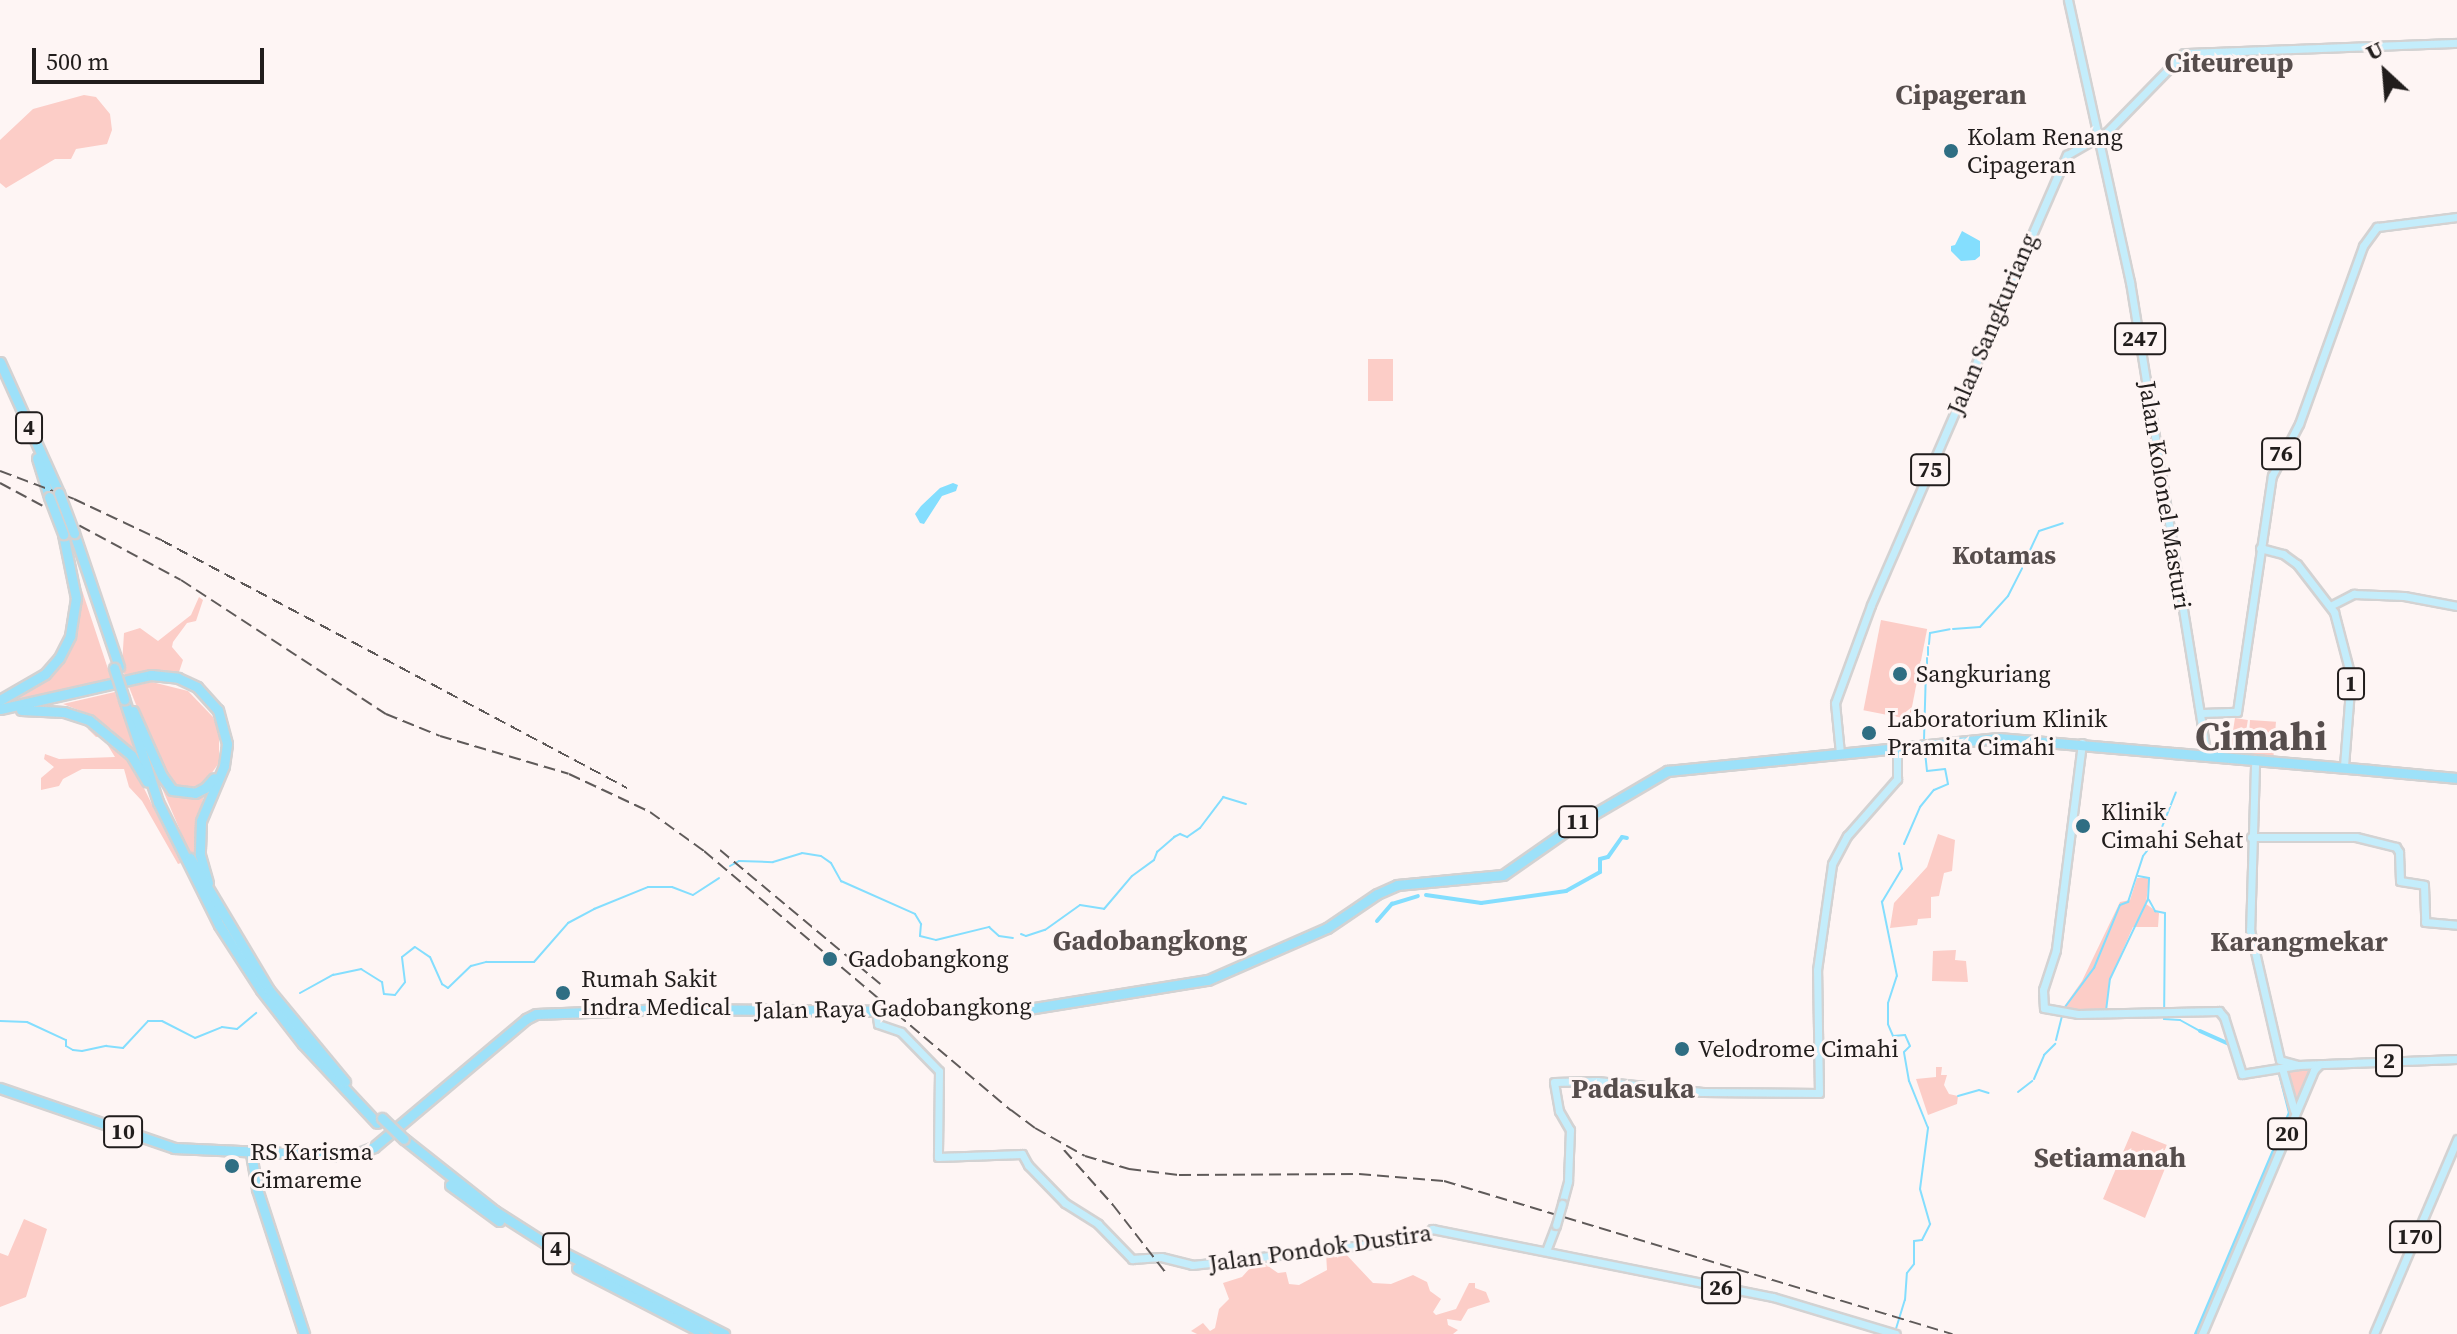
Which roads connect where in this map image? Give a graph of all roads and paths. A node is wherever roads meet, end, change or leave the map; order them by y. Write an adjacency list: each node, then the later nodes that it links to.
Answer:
1 (2068, 0): 3 (main road, Jalan Kolonel Masturi / 247)
2 (2457, 43): 3 (main road, Jalan Sangkuriang)
3 (2099, 138): 16 (main road, Jalan Kolonel Masturi / 247); 20 (main road, Jalan Sangkuriang / 75)
4 (2457, 217): 9 (main road, 76)
5 (0, 362): 7 (highway, 4)
6 (0, 374): 7 (highway, 4)
7 (54, 495): 8 (highway, 4, bridge)
8 (69, 534): 12 (highway); 13 (highway, 4, bridge)
9 (2260, 548): 10 (main road, 1); 16 (main road)
10 (2330, 606): 11 (main road); 22 (main road, 1)
11 (2457, 606)
12 (0, 700)
13 (128, 701): 15 (highway); 26 (highway, 4); 28 (highway, 4)
14 (0, 709): 28 (highway)
15 (21, 710): 17 (highway); 26 (highway)
16 (2202, 713): 21 (main road, Jalan Kolonel Masturi / 247)
17 (0, 715)
18 (2082, 743): 19 (highway, 11); 21 (highway, 11); 34 (main road)
19 (1899, 746): 20 (highway, 11); 42 (main road, bridge)
20 (1840, 752): 30 (highway, Jalan Raya Gadobangkong / 11, bridge)
21 (2207, 755): 22 (highway, 11); 23 (highway, 11)
22 (2344, 765): 24 (highway, 11)
23 (2255, 766): 24 (highway, 11); 27 (main road)
24 (2371, 770): 25 (highway, 11)
25 (2457, 778)
26 (158, 802): 37 (highway, 4)
27 (2251, 837): 29 (main road); 33 (main road)
28 (220, 912): 37 (highway, 4)
29 (2457, 925)
30 (877, 1011): 40 (highway, Jalan Raya Gadobangkong / 11); 42 (main road, Jalan Pondok Dustira / 26)
31 (2457, 1059): 32 (main road, 2)
32 (2320, 1064): 33 (main road, 2); 41 (main road, 20)
33 (2302, 1065): 34 (main road); 36 (main road, 20)
34 (2282, 1068): 36 (main road)
35 (0, 1088): 40 (highway, 10)
36 (2294, 1110): 41 (main road, 20)
37 (380, 1121): 39 (highway, 4, bridge)
38 (2457, 1139): 49 (main road, 170)
39 (401, 1141): 45 (highway, 4); 46 (highway, 4)
40 (251, 1154): 44 (highway)
41 (2260, 1193): 43 (main road, 20)
42 (1546, 1251): 47 (main road, 26)
43 (2234, 1253): 48 (main road, 20); 48 (main road, 20)
44 (304, 1334)
45 (705, 1334)
46 (724, 1334)
47 (1895, 1334)
48 (2200, 1334)
49 (2374, 1334)

